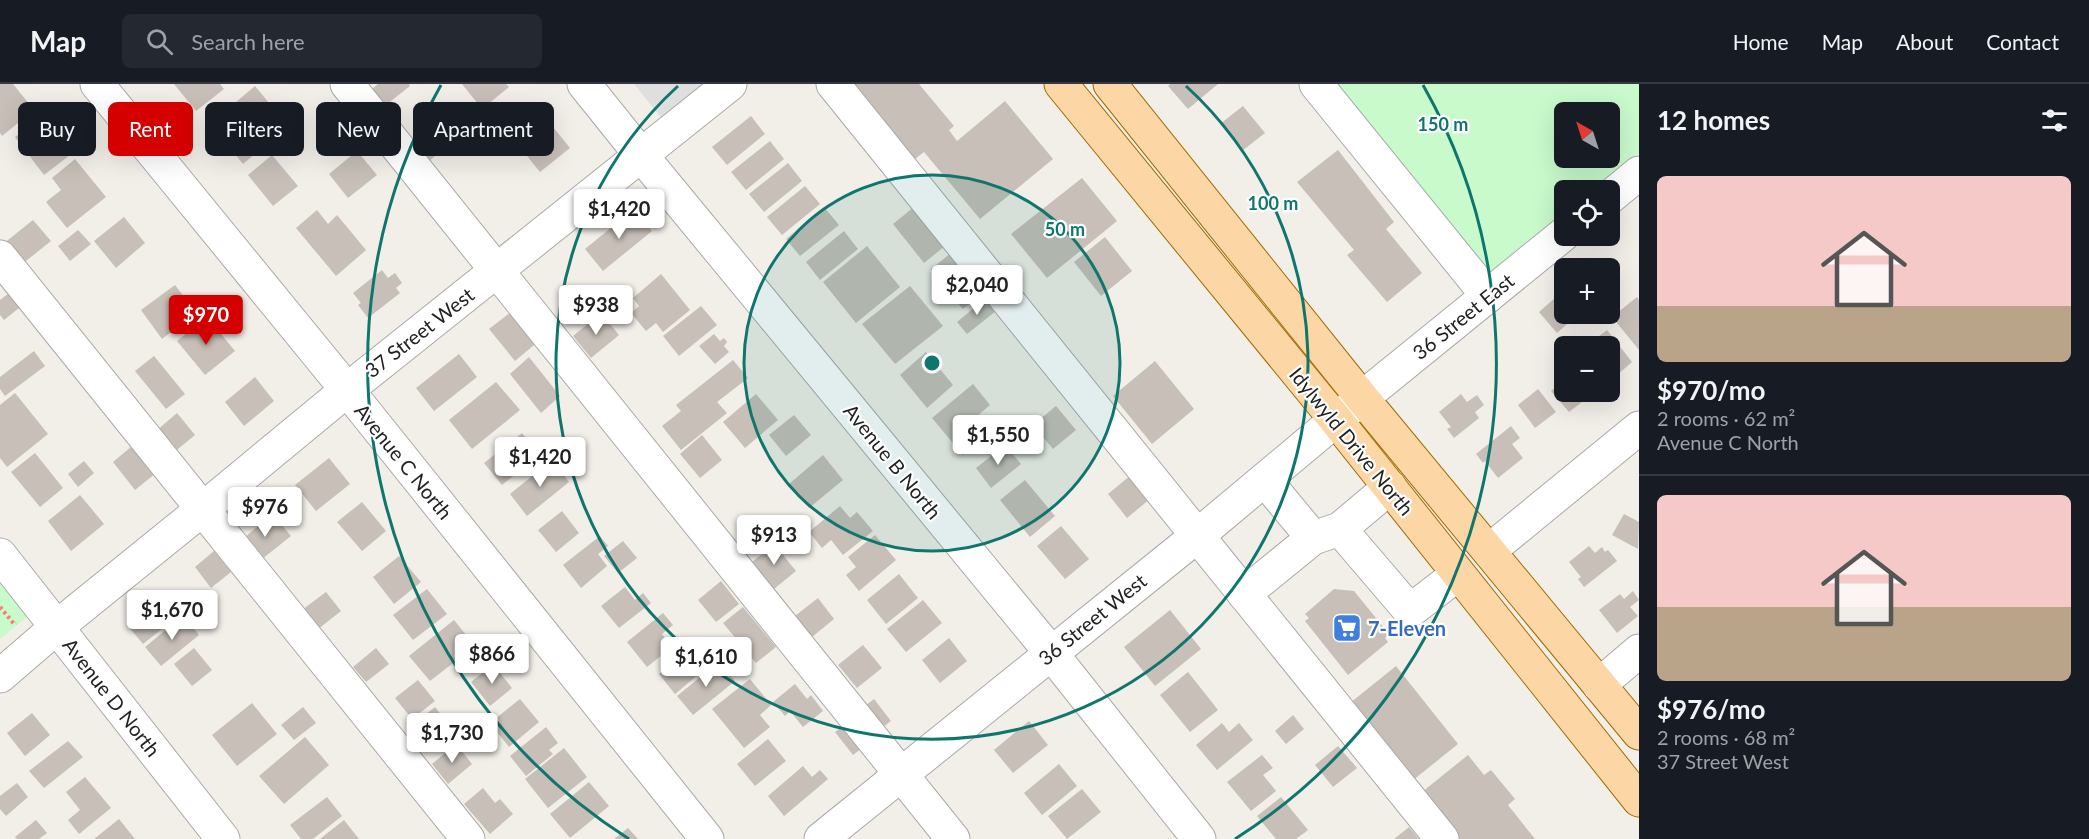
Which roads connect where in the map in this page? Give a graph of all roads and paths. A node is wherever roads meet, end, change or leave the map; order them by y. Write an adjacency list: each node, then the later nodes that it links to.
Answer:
1 (97, 84): 16 (street, Avenue C North)
2 (347, 84): 14 (street)
3 (584, 84): 9 (street, Avenue B North)
4 (730, 84): 9 (street, 37 Street West)
5 (833, 84): 24 (street)
6 (1062, 84): 18 (main road, Idylwyld Drive North)
7 (1110, 84): 17 (main road, Idylwyld Drive North)
8 (1316, 84): 15 (street)
9 (641, 155): 14 (street, 37 Street West); 31 (street, Avenue B North)
10 (1639, 174): 11 (street)
11 (1620, 190)
12 (1554, 242): 15 (street, 36 Street East)
13 (0, 257): 22 (street)
14 (497, 270): 16 (street, 37 Street West); 35 (street)
15 (1488, 297): 17 (street, 36 Street East)
16 (346, 390): 22 (street, 37 Street West); 39 (street, Avenue C North)
17 (1362, 398): 18 (street, 36 Street West); 25 (main road, Idylwyld Drive North)
18 (1336, 420): 20 (street, 36 Street West); 21 (main road, Idylwyld Drive North)
19 (1639, 428): 25 (street)
20 (1265, 480): 23 (street); 24 (street, 36 Street West)
21 (1390, 488): 23 (street); 27 (main road, Idylwyld Drive North)
22 (204, 508): 29 (street, 37 Street West); 38 (street)
23 (1326, 534): 27 (street); 28 (street)
24 (1197, 536): 28 (street); 31 (street, 36 Street West)
25 (1490, 550): 33 (main road, Idylwyld Drive North)
26 (0, 555): 29 (street, Avenue D North)
27 (1458, 574): 36 (main road, Idylwyld Drive North)
28 (1244, 594): 43 (street)
29 (58, 626): 32 (street, 37 Street West); 37 (street, Avenue D North)
30 (1639, 651): 33 (street)
31 (1050, 652): 35 (street, 36 Street West); 42 (street, Avenue B North)
32 (0, 676)
33 (1599, 685): 34 (main road, Idylwyld Drive North)
34 (1639, 733)
35 (901, 774): 40 (street, 36 Street West); 41 (street)
36 (1639, 800)
37 (223, 839)
38 (468, 839)
39 (707, 839)
40 (821, 839)
41 (953, 839)
42 (1199, 839)
43 (1442, 839)

